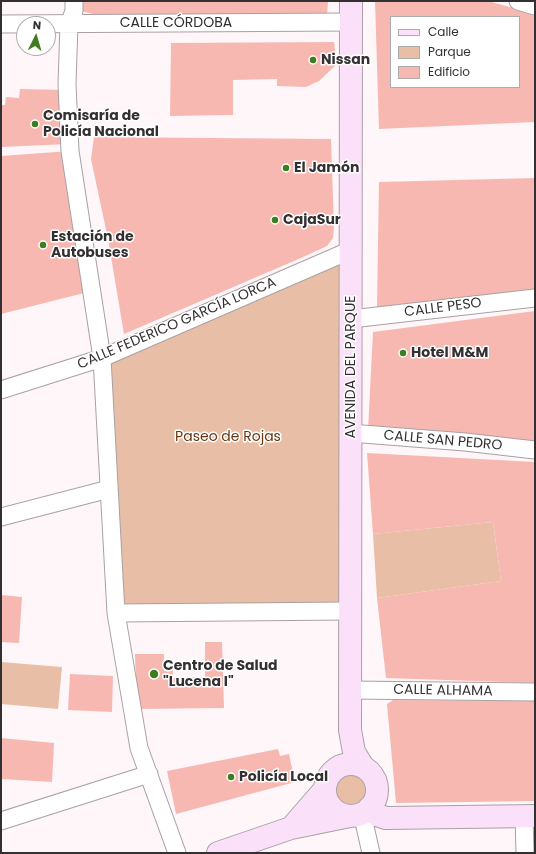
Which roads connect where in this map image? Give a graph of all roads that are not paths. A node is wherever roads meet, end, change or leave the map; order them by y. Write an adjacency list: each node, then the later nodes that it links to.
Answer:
1 (74, 1): 6 (street)
2 (518, 1): 3 (street)
3 (535, 6)
4 (351, 12): 6 (street, CALLE CÓRDOBA); 7 (street, AVENIDA DEL PARQUE)
5 (1, 24): 6 (street, CALLE CÓRDOBA)
6 (69, 24): 10 (street)
7 (351, 250): 9 (street, AVENIDA DEL PARQUE); 10 (street, CALLE FEDERICO GARCÍA LORCA)
8 (535, 298): 9 (street, CALLE PESO)
9 (351, 319): 12 (street, AVENIDA DEL PARQUE)
10 (102, 358): 11 (street, CALLE FEDERICO GARCÍA LORCA); 14 (street)
11 (1, 390)
12 (350, 433): 13 (street, CALLE SAN PEDRO); 16 (street, AVENIDA DEL PARQUE)
13 (535, 450)
14 (109, 489): 15 (street); 17 (street)
15 (1, 517)
16 (350, 611): 17 (street); 18 (street, AVENIDA DEL PARQUE)
17 (116, 613): 23 (street)
18 (350, 690): 19 (street, CALLE ALHAMA); 20 (street, AVENIDA DEL PARQUE)
19 (535, 692)
20 (350, 733): 21 (street); 22 (street)
21 (340, 766): 22 (street); 24 (street)
22 (363, 767): 25 (street)
23 (148, 774): 27 (street); 30 (street)
24 (324, 790): 25 (street); 28 (street)
25 (360, 813): 26 (street); 28 (street); 31 (street)
26 (530, 816): 32 (street)
27 (1, 821)
28 (291, 828): 29 (street)
29 (223, 852)
30 (177, 853)
31 (371, 853)
32 (525, 853)

